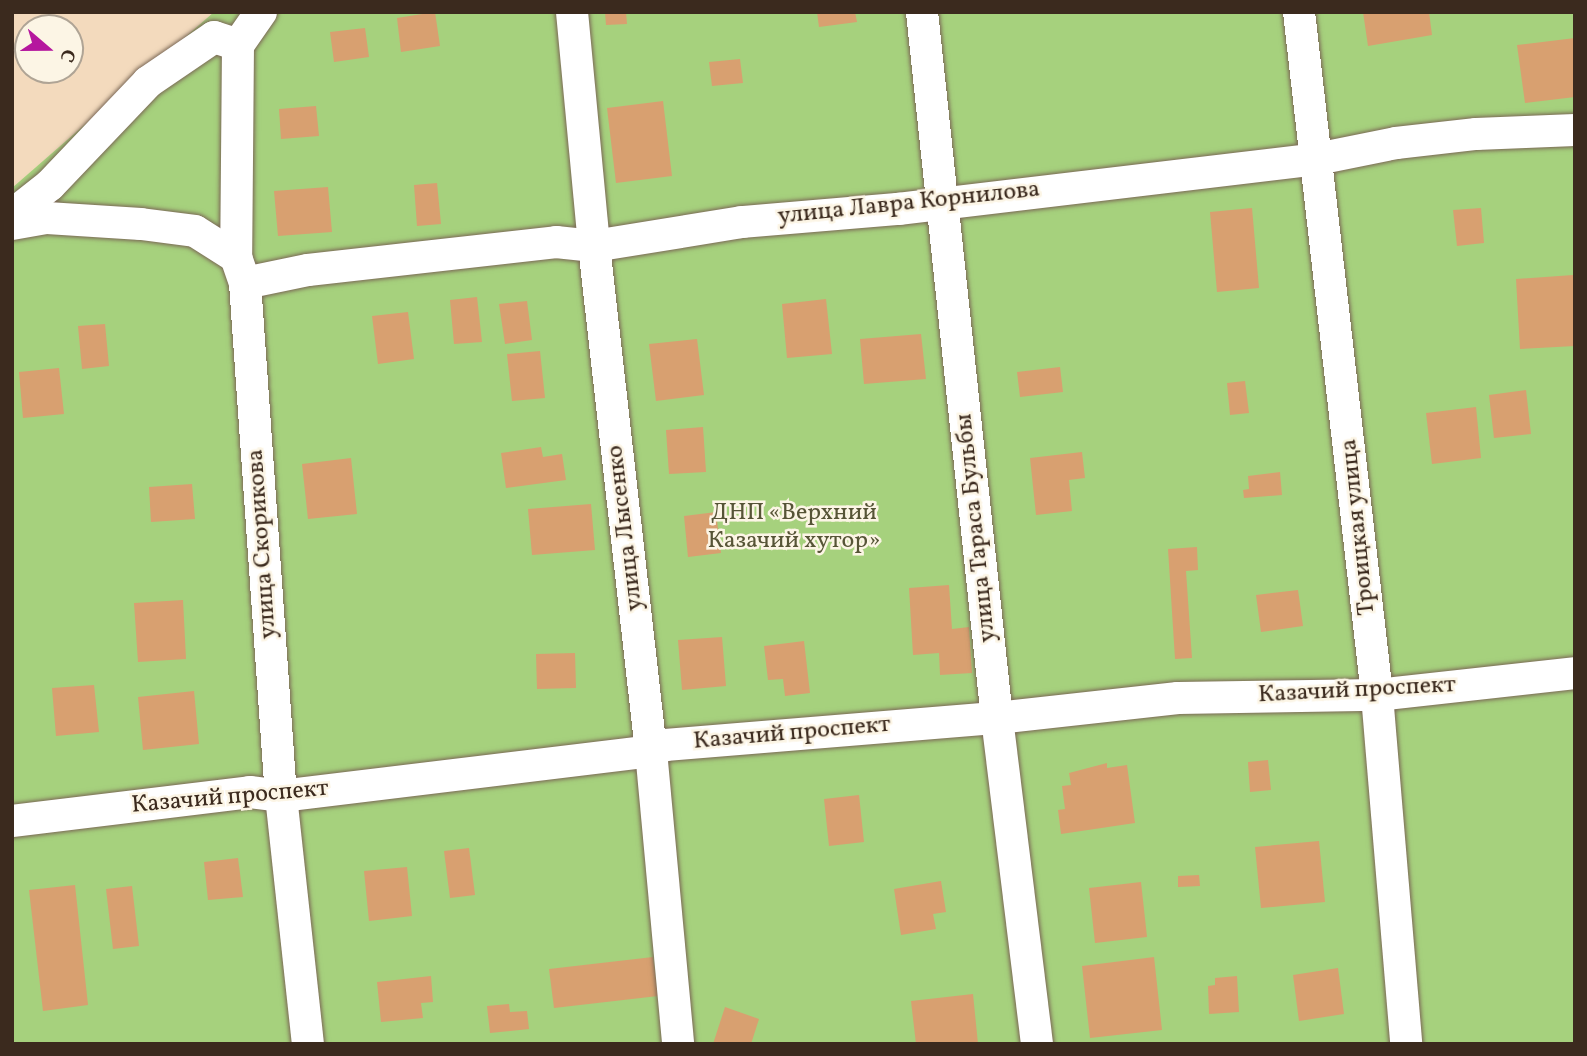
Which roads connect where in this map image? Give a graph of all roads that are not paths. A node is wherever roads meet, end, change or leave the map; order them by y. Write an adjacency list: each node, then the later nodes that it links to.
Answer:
1 (261, 12): 5 (street)
2 (572, 12): 11 (street, улица Лысенко)
3 (922, 12): 8 (street, улица Тараса Бульбы)
4 (1299, 12): 7 (street, Троицкая улица)
5 (238, 45): 9 (street); 12 (street, улица Скорикова)
6 (1575, 130): 7 (street, улица Лавра Корнилова)
7 (1317, 159): 8 (street, улица Лавра Корнилова); 14 (street, Троицкая улица)
8 (942, 201): 11 (street, улица Лавра Корнилова); 15 (street, улица Тараса Бульбы)
9 (12, 215)
10 (12, 224): 12 (street)
11 (594, 246): 12 (street, улица Лавра Корнилова); 16 (street, улица Лысенко)
12 (240, 270): 17 (street, улица Скорикова)
13 (1575, 673): 14 (street, Казачий проспект)
14 (1377, 695): 15 (street, Казачий проспект); 22 (street, Троицкая улица)
15 (997, 718): 16 (street, Казачий проспект); 21 (street, улица Тараса Бульбы)
16 (651, 751): 17 (street, Казачий проспект); 20 (street, улица Лысенко)
17 (281, 796): 18 (street, Казачий проспект); 19 (street, улица Скорикова)
18 (12, 821)
19 (308, 1044)
20 (678, 1044)
21 (1037, 1044)
22 (1406, 1044)

